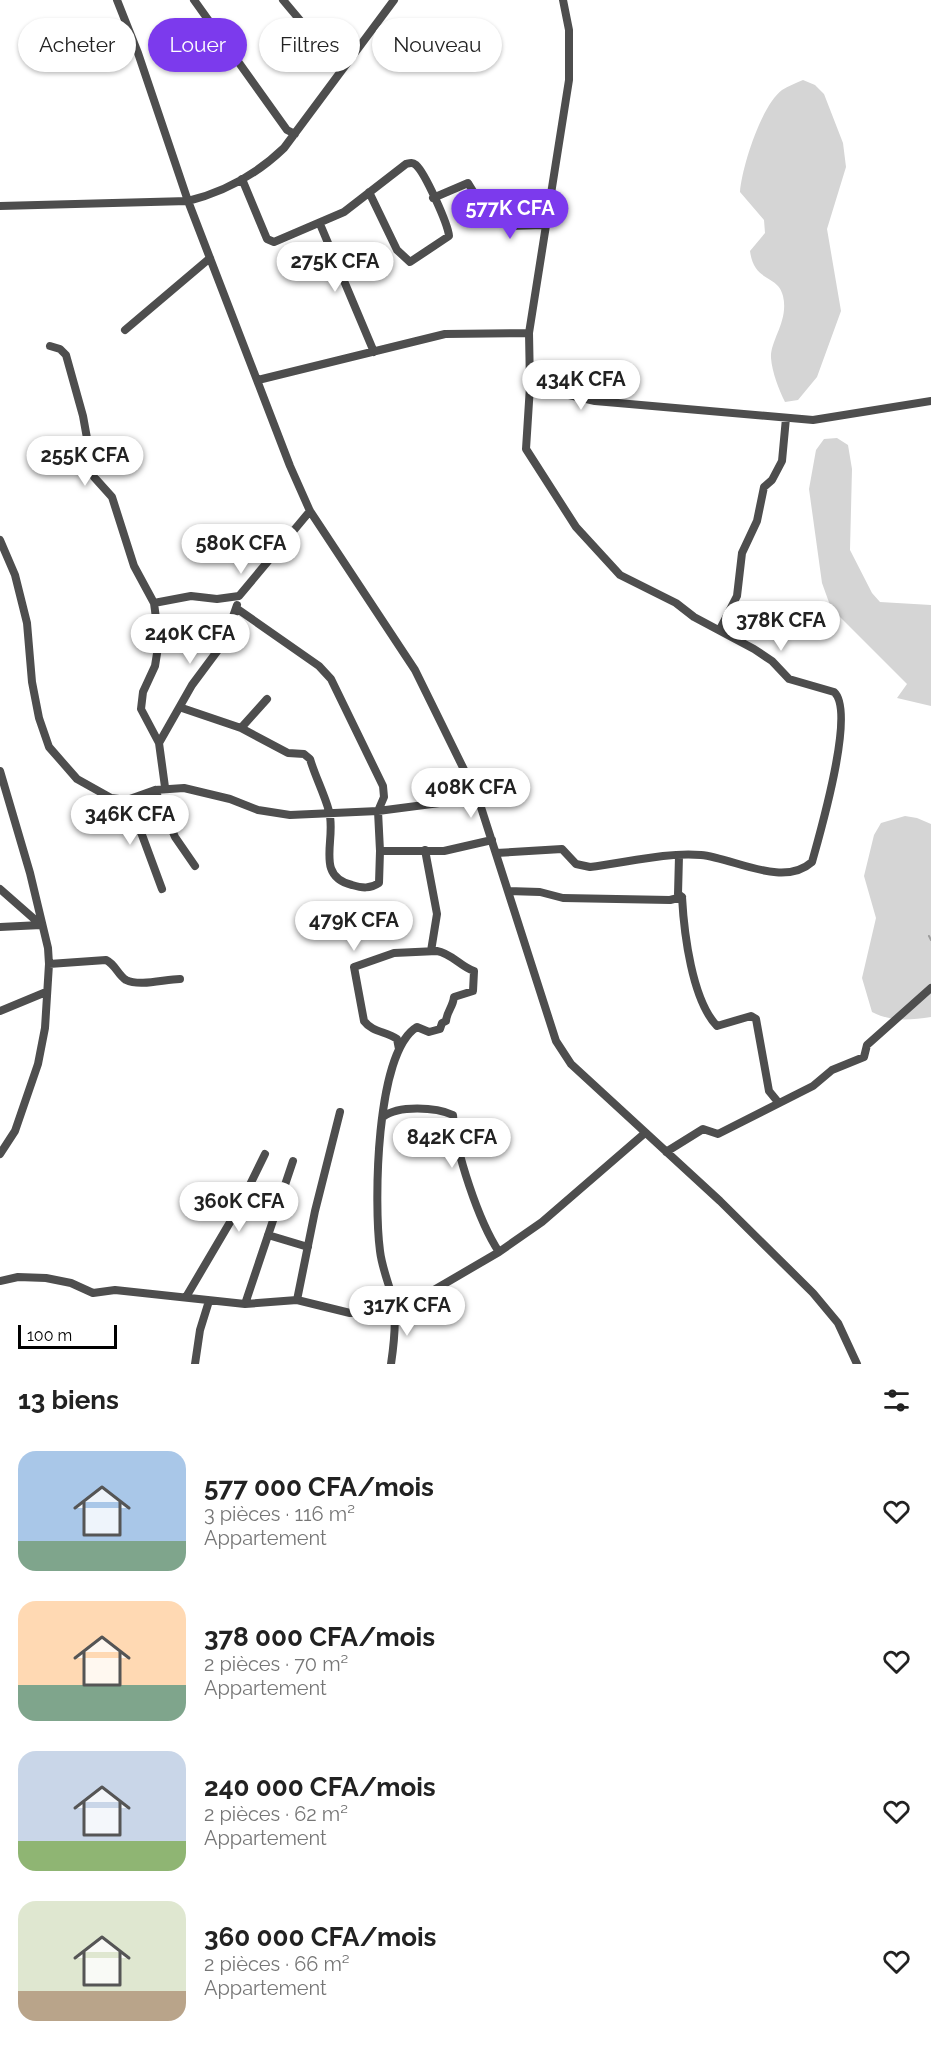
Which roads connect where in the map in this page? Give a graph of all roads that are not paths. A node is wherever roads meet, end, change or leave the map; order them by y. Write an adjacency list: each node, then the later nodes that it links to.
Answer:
1 (117, 0): 13 (street)
2 (194, 0): 9 (street)
3 (283, 0): 6 (street)
4 (394, 0): 7 (street)
5 (563, 0): 16 (street)
6 (298, 18)
7 (360, 44)
8 (339, 72): 9 (street)
9 (295, 134): 10 (street)
10 (242, 179): 13 (street); 15 (street)
11 (369, 192): 12 (street); 12 (street); 15 (street)
12 (434, 198): 16 (street)
13 (188, 201): 14 (street); 17 (street)
14 (0, 206)
15 (320, 224): 21 (street)
16 (544, 225): 19 (street)
17 (210, 258): 18 (street); 22 (street)
18 (125, 330)
19 (529, 333): 21 (street); 23 (street)
20 (50, 346): 29 (street)
21 (374, 352): 22 (street)
22 (258, 380): 26 (street)
23 (530, 386): 25 (street); 31 (street)
24 (931, 401): 25 (street)
25 (786, 418): 31 (street)
26 (310, 511): 28 (street); 39 (street)
27 (0, 540): 40 (street)
28 (239, 596): 29 (street); 30 (street)
29 (154, 603): 35 (street)
30 (236, 608): 33 (street); 42 (street)
31 (720, 629): 47 (street)
32 (267, 699): 34 (street)
33 (182, 708): 34 (street); 35 (street)
34 (241, 728): 41 (street)
35 (159, 743): 37 (street)
36 (0, 771): 53 (street)
37 (165, 787): 38 (street); 41 (street)
38 (155, 790): 40 (street); 48 (street)
39 (478, 798): 42 (street); 43 (street)
40 (127, 800): 50 (street)
41 (329, 811): 42 (street); 45 (street)
42 (378, 811): 45 (street)
43 (492, 840): 44 (street); 46 (street)
44 (425, 850): 45 (street); 55 (street)
45 (380, 851)
46 (496, 853): 47 (street); 51 (street)
47 (679, 856): 52 (street)
48 (195, 866)
49 (0, 889): 53 (street)
50 (162, 889)
51 (508, 891): 52 (street); 65 (street)
52 (682, 897): 62 (street)
53 (41, 925): 54 (street); 56 (street)
54 (0, 927)
55 (431, 951): 61 (street); 61 (street)
56 (48, 964): 57 (street); 59 (street)
57 (180, 979)
58 (931, 988): 62 (street)
59 (46, 992): 60 (street); 67 (street)
60 (0, 1011)
61 (399, 1049): 64 (street)
62 (778, 1102): 66 (street)
63 (340, 1112): 71 (street)
64 (383, 1117): 72 (street); 78 (street)
65 (645, 1133): 66 (street); 72 (street)
66 (666, 1152): 81 (street)
67 (0, 1154)
68 (265, 1154): 74 (street)
69 (293, 1161): 70 (street)
70 (268, 1235): 71 (street); 77 (street)
71 (308, 1247): 75 (street)
72 (499, 1252): 78 (street)
73 (0, 1281): 74 (street)
74 (186, 1297): 76 (street)
75 (297, 1300): 77 (street); 78 (street)
76 (209, 1301): 77 (street); 79 (street)
77 (245, 1304)
78 (394, 1309): 80 (street)
79 (195, 1364)
80 (391, 1364)
81 (857, 1364)

